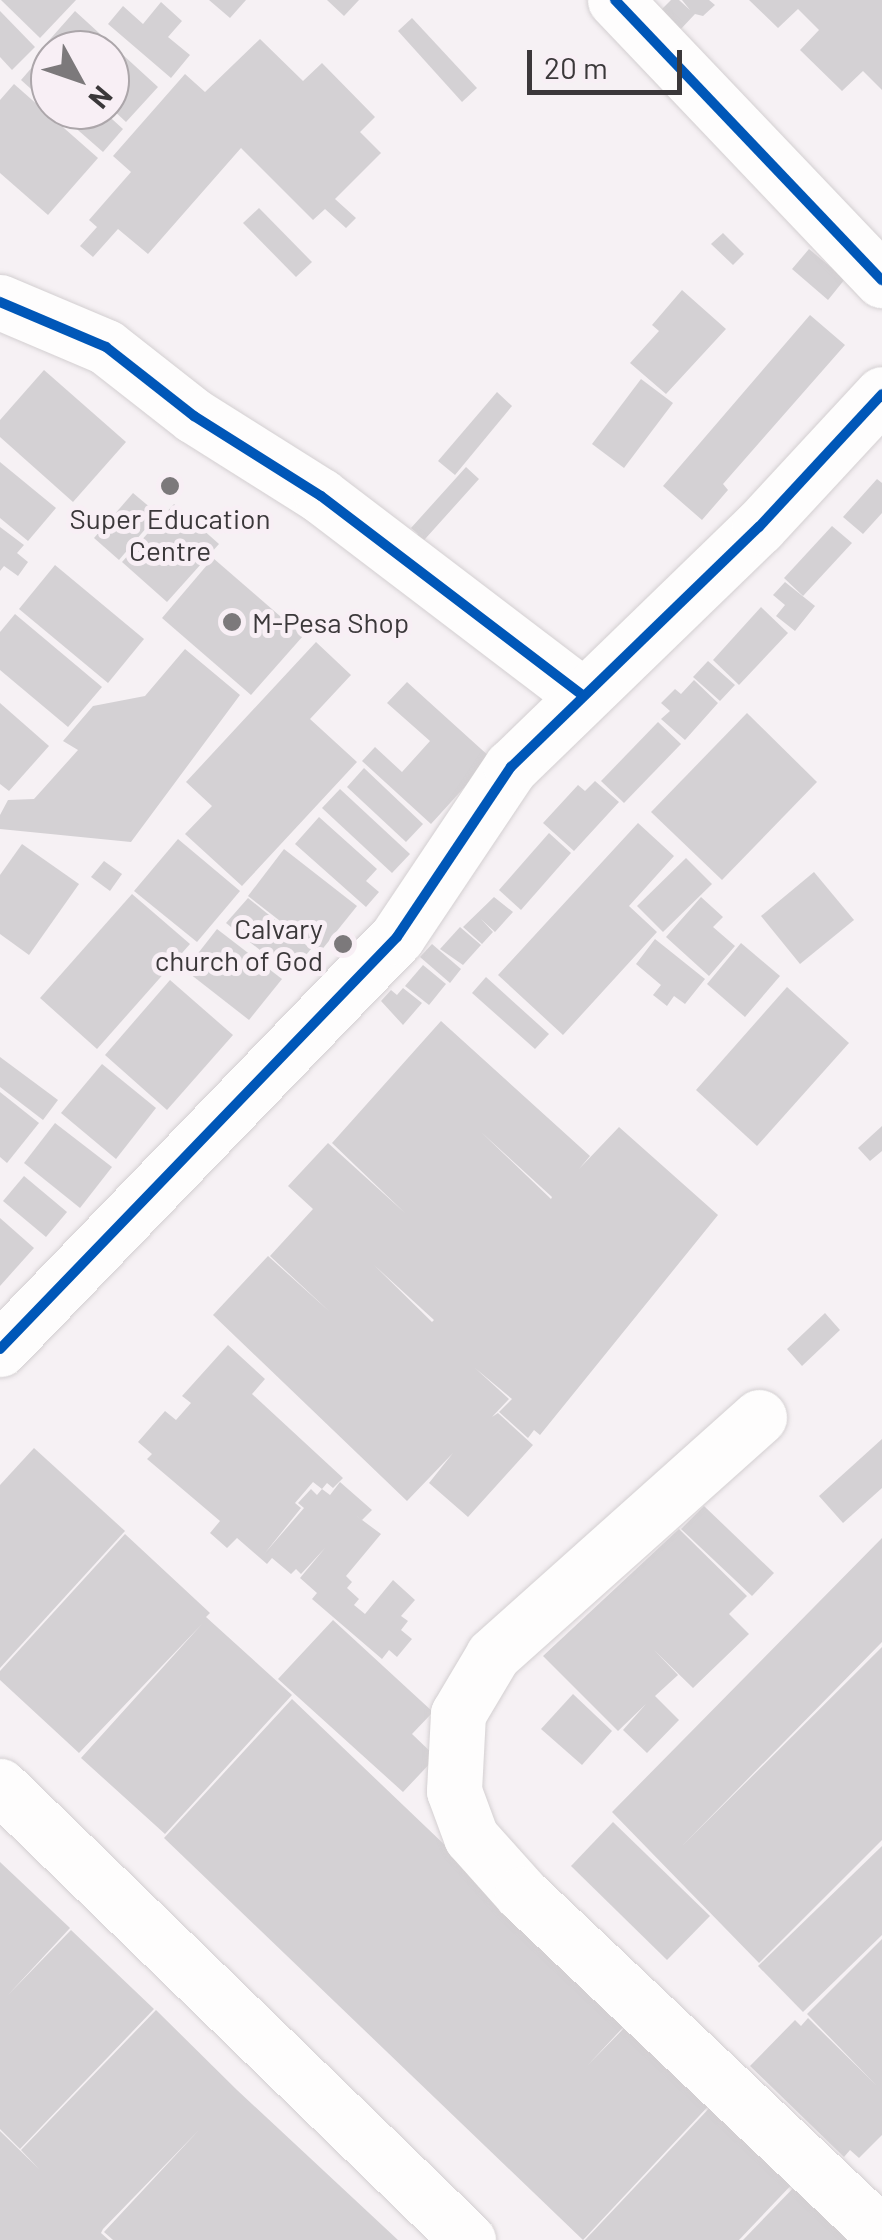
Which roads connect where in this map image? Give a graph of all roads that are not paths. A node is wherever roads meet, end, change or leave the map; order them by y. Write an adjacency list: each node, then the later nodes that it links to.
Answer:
1 (615, 0): 2 (street)
2 (882, 280)
3 (0, 302): 5 (street)
4 (882, 394): 5 (street)
5 (582, 696): 6 (street)
6 (0, 1349)
7 (759, 1416): 9 (street)
8 (0, 1786): 10 (street)
9 (882, 2234)
10 (468, 2240)

